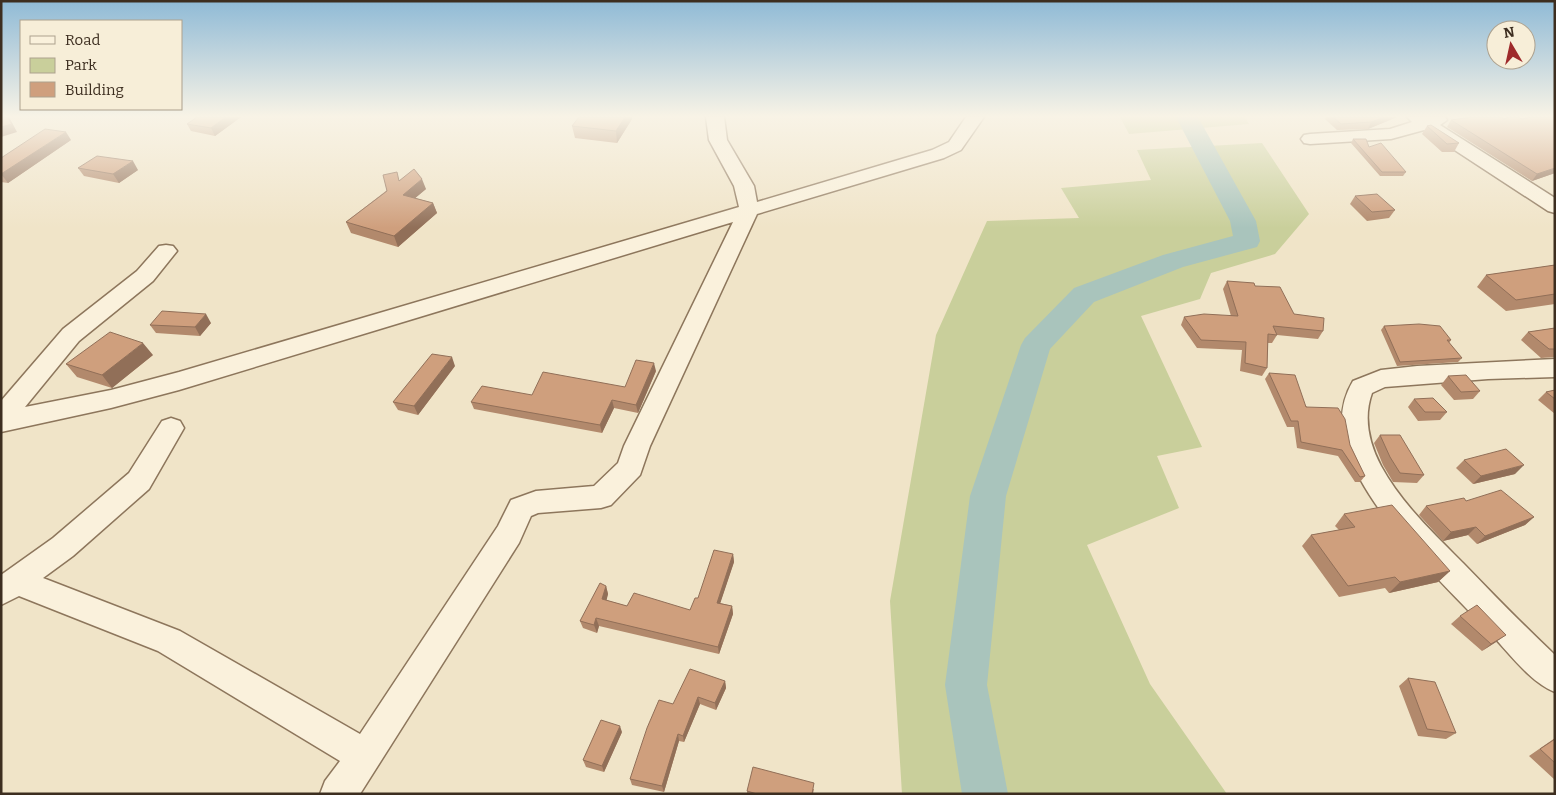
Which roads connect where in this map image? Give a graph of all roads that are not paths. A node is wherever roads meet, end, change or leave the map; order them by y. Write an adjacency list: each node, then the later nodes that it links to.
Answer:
1 (723, 154): 5 (street)
2 (938, 154): 5 (street)
3 (1474, 154): 4 (street)
4 (1555, 207)
5 (749, 210): 8 (street); 12 (street)
6 (166, 251): 8 (street)
7 (1555, 368): 11 (street)
8 (1, 420)
9 (171, 428): 10 (street)
10 (9, 587): 12 (street)
11 (1555, 677)
12 (365, 756): 13 (street)
13 (338, 794)

